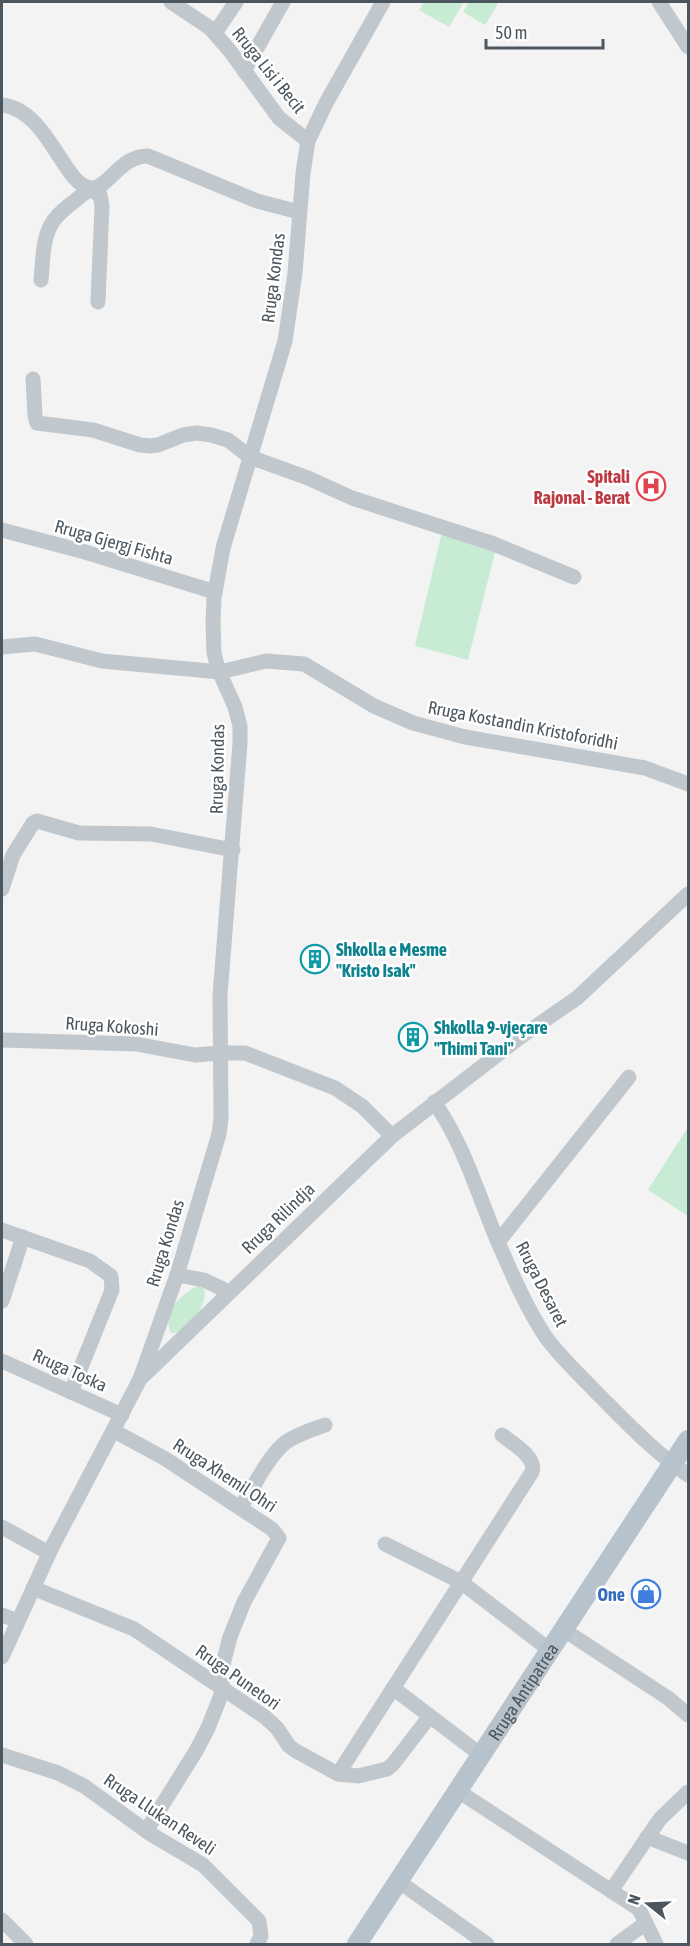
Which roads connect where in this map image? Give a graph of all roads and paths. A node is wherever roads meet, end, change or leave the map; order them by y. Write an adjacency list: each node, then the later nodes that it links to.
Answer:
1 (171, 2): 6 (street, Rruga Lisi i Becit)
2 (236, 2): 6 (street)
3 (283, 2): 8 (street)
4 (383, 2): 10 (street, Rruga Kondas)
5 (662, 2): 7 (street)
6 (215, 33): 8 (street, Rruga Lisi i Becit)
7 (688, 47)
8 (244, 71): 10 (street, Rruga Lisi i Becit)
9 (2, 105): 11 (street)
10 (308, 141): 12 (street, Rruga Kondas)
11 (88, 188): 12 (street); 13 (street); 14 (street)
12 (299, 212): 16 (street, Rruga Kondas)
13 (41, 280)
14 (98, 302)
15 (33, 379): 16 (street)
16 (250, 457): 18 (street); 19 (street, Rruga Kondas)
17 (2, 530): 19 (street, Rruga Gjergj Fishta)
18 (574, 577)
19 (215, 592): 21 (street, Rruga Kondas)
20 (2, 647): 21 (street, Rruga Kostandin Kristoforidhi)
21 (220, 672): 22 (street, Rruga Kostandin Kristoforidhi); 23 (street, Rruga Kondas)
22 (688, 784)
23 (233, 850): 24 (street); 27 (street, Rruga Kondas)
24 (2, 889)
25 (688, 894): 29 (street, Rruga Rilindja)
26 (2, 1040): 27 (street, Rruga Kokoshi)
27 (219, 1053): 30 (street, Rruga Kokoshi); 34 (street, Rruga Kondas)
28 (629, 1077): 33 (street)
29 (434, 1102): 30 (street, Rruga Rilindja); 33 (street, Rruga Desaret)
30 (392, 1136): 35 (street, Rruga Rilindja)
31 (2, 1230): 32 (street)
32 (23, 1237): 36 (street); 39 (street)
33 (498, 1242): 45 (street, Rruga Desaret)
34 (177, 1275): 35 (street); 38 (street, Rruga Kondas)
35 (229, 1292): 38 (street, Rruga Rilindja)
36 (2, 1301)
37 (2, 1361): 39 (street, Rruga Toska)
38 (140, 1379): 40 (street, Rruga Rilindja)
39 (71, 1392): 40 (street, Rruga Toska)
40 (122, 1415): 42 (street, Rruga Rilindja)
41 (325, 1425): 46 (street)
42 (114, 1431): 46 (street, Rruga Xhemil Ohri); 49 (street, Rruga Rilindja)
43 (502, 1435): 50 (street)
44 (688, 1440): 45 (main road, Rruga Antipatrea)
45 (681, 1470): 54 (main road, Rruga Antipatrea)
46 (240, 1508): 57 (street, Rruga Xhemil Ohri)
47 (2, 1527): 49 (street)
48 (385, 1544): 50 (street)
49 (49, 1553): 51 (street, Rruga Rilindja)
50 (461, 1582): 55 (street); 58 (street)
51 (33, 1588): 53 (street, Rruga Rilindja); 57 (street, Rruga Punetori)
52 (2, 1615): 53 (street)
53 (18, 1621): 56 (street, Rruga Rilindja)
54 (564, 1630): 55 (main road, Rruga Antipatrea); 59 (street)
55 (550, 1651): 62 (main road, Rruga Antipatrea)
56 (2, 1657)
57 (220, 1686): 63 (street, Rruga Punetori); 66 (street, Rruga Xhemil Ohri)
58 (393, 1688): 60 (street); 63 (street)
59 (688, 1715)
60 (430, 1716): 62 (street); 63 (street, Rruga Punetori)
61 (2, 1755): 66 (street, Rruga Llukan Reveli)
62 (482, 1755): 64 (main road, Rruga Antipatrea)
63 (338, 1774)
64 (458, 1791): 69 (main road, Rruga Antipatrea); 70 (street)
65 (688, 1792): 67 (street)
66 (146, 1831): 74 (street, Rruga Llukan Reveli)
67 (647, 1837): 68 (street); 70 (street)
68 (688, 1853)
69 (399, 1881): 75 (main road, Rruga Antipatrea); 76 (street)
70 (611, 1891): 72 (street)
71 (2, 1920): 73 (street)
72 (646, 1923): 77 (street); 78 (street)
73 (26, 1944)
74 (257, 1944)
75 (357, 1944)
76 (487, 1944)
77 (616, 1944)
78 (656, 1944)

